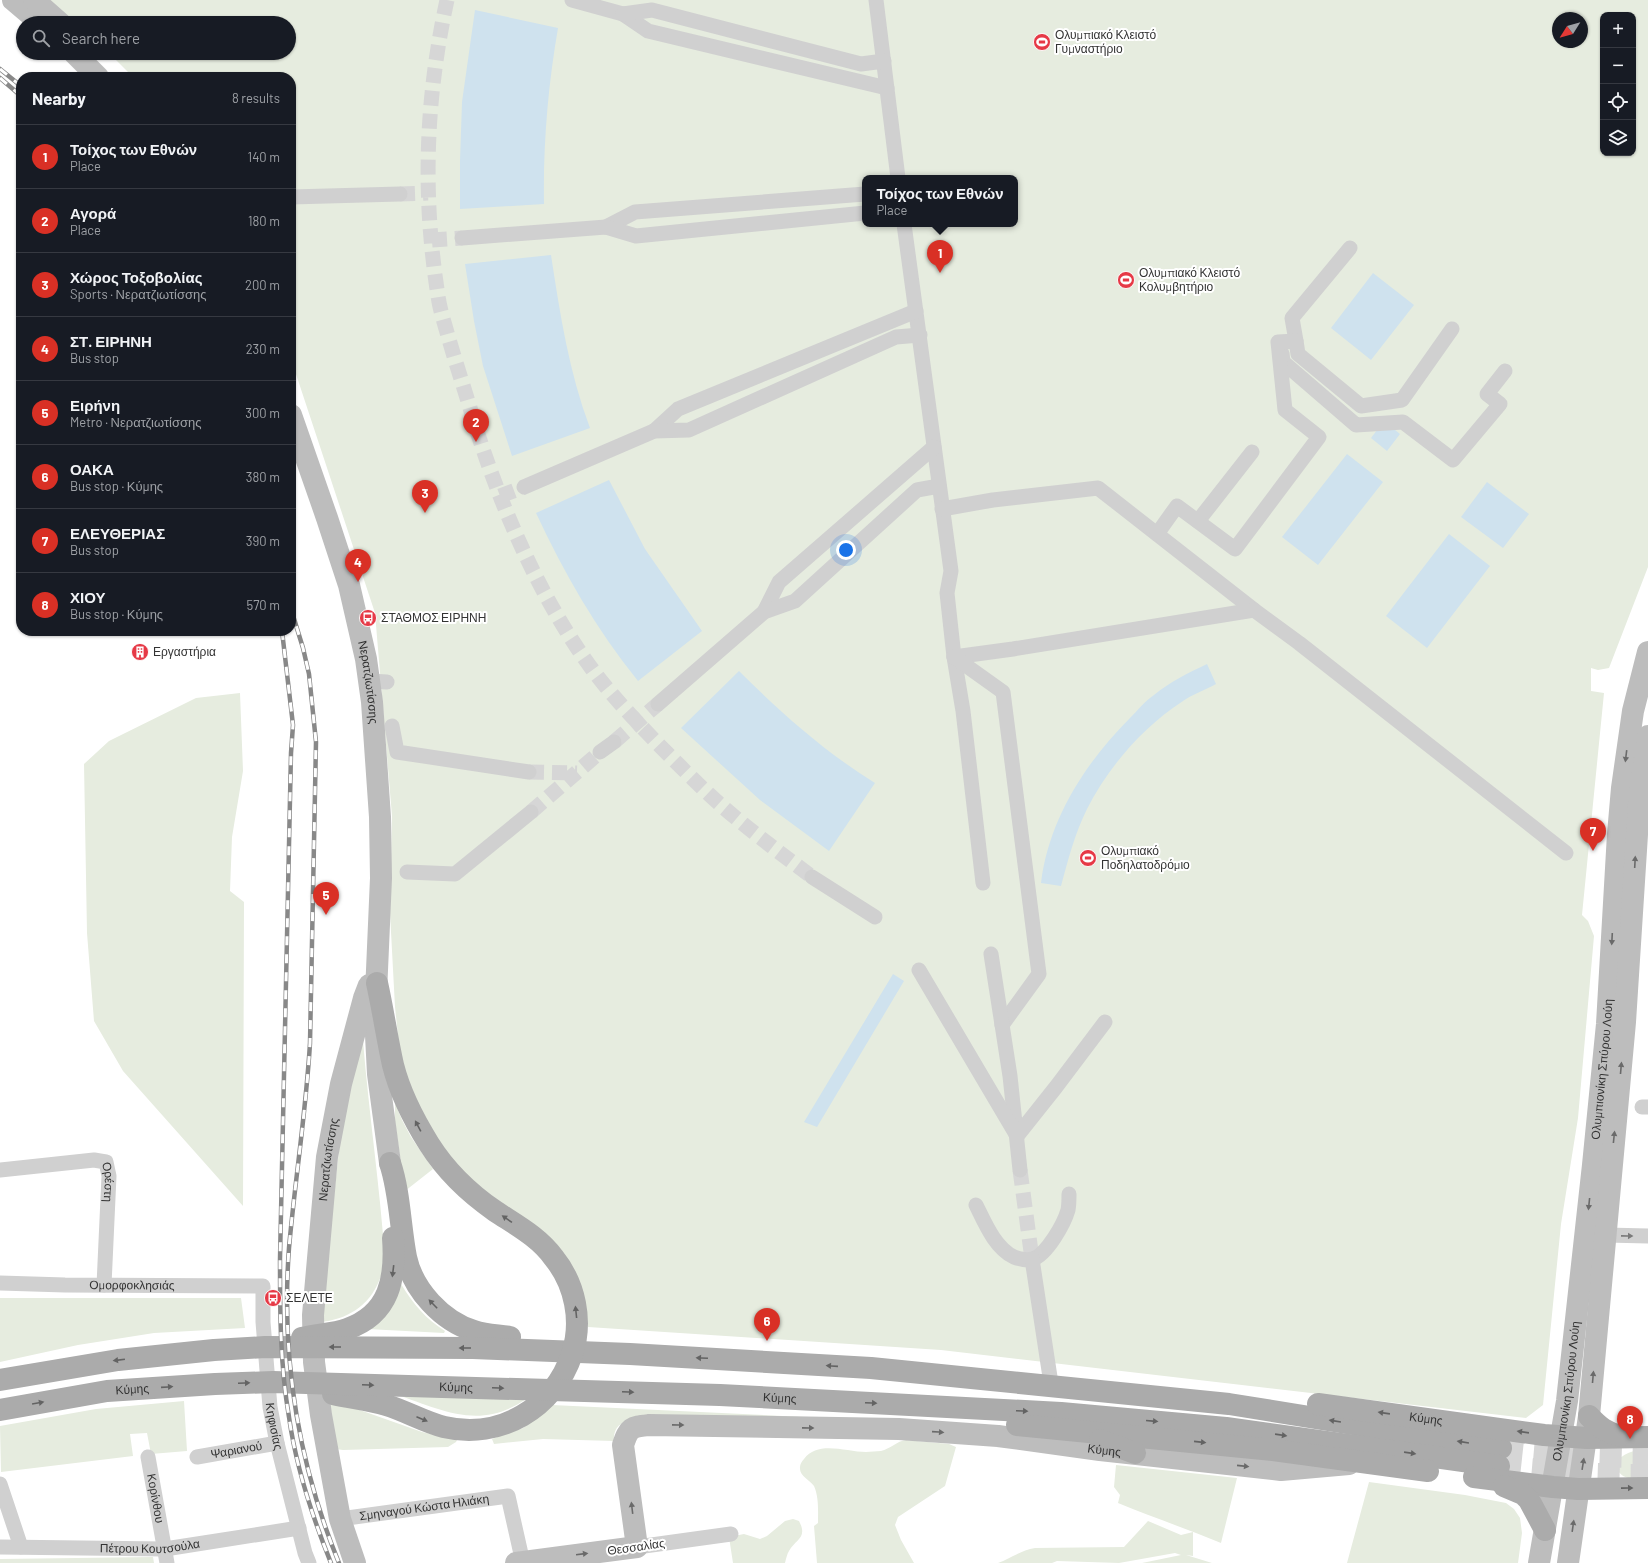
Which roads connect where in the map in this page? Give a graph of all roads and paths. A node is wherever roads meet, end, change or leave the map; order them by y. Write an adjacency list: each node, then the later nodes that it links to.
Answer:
1 (12, 0): 6 (main road)
2 (34, 0): 7 (main road)
3 (572, 0): 5 (street)
4 (876, 0): 10 (street)
5 (623, 14): 10 (street); 13 (street)
6 (31, 16)
7 (52, 16)
8 (81, 60): 11 (main road)
9 (97, 60): 12 (main road)
10 (884, 61): 13 (street)
11 (93, 72)
12 (108, 72)
13 (887, 88): 14 (street)
14 (898, 175)
15 (400, 194): 17 (street)
16 (862, 194): 19 (street)
17 (296, 197)
18 (862, 213): 19 (street)
19 (606, 227): 21 (street)
20 (904, 227): 23 (street)
21 (462, 238)
22 (1350, 248): 26 (street)
23 (916, 311): 25 (street); 30 (street)
24 (1452, 329): 26 (street)
25 (920, 335): 30 (street); 31 (street)
26 (1296, 341): 27 (street)
27 (1280, 342): 28 (street); 36 (street)
28 (1504, 371)
29 (296, 429): 55 (main road, Νερατζιωτίσσης)
30 (654, 431): 33 (street)
31 (934, 447): 34 (street); 39 (street)
32 (1252, 452): 36 (street)
33 (524, 486)
34 (939, 486): 35 (street); 39 (street)
35 (942, 508): 37 (street); 41 (street)
36 (1198, 521): 37 (street)
37 (1156, 534): 38 (street)
38 (1254, 610): 41 (street); 49 (street)
39 (764, 612): 42 (street)
40 (1648, 652): 82 (main road, Ολυμπιονίκη Σπύρου Λούη, one-way to 82)
41 (954, 656): 52 (street); 59 (street)
42 (658, 704)
43 (392, 726): 47 (street)
44 (1648, 736): 66 (main road, Ολυμπιονίκη Σπύρου Λούη, one-way to 44)
45 (614, 742): 46 (street)
46 (600, 752)
47 (529, 772)
48 (531, 812): 50 (street)
49 (1566, 853)
50 (407, 872)
51 (812, 877): 53 (street)
52 (983, 883)
53 (874, 917)
54 (991, 954): 59 (street)
55 (378, 962): 57 (main road, Νερατζιωτίσσης); 95 (main road, Νερατζιωτίσσης)
56 (919, 970): 60 (street)
57 (377, 983): 61 (main road, Νερατζιωτίσσης); 77 (main road, one-way to 57)
58 (1105, 1022): 60 (street)
59 (1002, 1025): 60 (street)
60 (1017, 1136): 63 (street)
61 (390, 1163): 72 (main road, one-way to 72); 73 (main road, one-way to 61)
62 (0, 1170): 70 (street, Ορέστη)
63 (1020, 1170)
64 (1069, 1194): 68 (street)
65 (976, 1205): 68 (street)
66 (1606, 1235): 67 (street, one-way to 67); 80 (main road, Ολυμπιονίκη Σπύρου Λούη, one-way to 66)
67 (1648, 1236)
68 (1032, 1259): 75 (street)
69 (0, 1283): 70 (street, Ομορφοκλησιάς)
70 (104, 1285): 71 (street, Ομορφοκλησιάς)
71 (263, 1286): 85 (street, Κηφισίας)
72 (265, 1347): 73 (main road, Κύμης, one-way to 72); 76 (main road, Κύμης, one-way to 76)
73 (630, 1354): 74 (main road, Κύμης, one-way to 73)
74 (871, 1368): 75 (main road, Κύμης); 90 (main road, Κύμης, one-way to 74)
75 (1050, 1377): 82 (main road, Κύμης, one-way to 75)
76 (0, 1380)
77 (273, 1382): 78 (main road, Κύμης, one-way to 78); 79 (main road, Κύμης, one-way to 77)
78 (913, 1405): 81 (main road, Κύμης); 90 (main road, Κύμης, one-way to 90)
79 (0, 1410)
80 (1589, 1416): 83 (main road, Ολυμπιονίκη Σπύρου Λούη); 84 (main road)
81 (1072, 1430): 86 (main road); 89 (main road, Κύμης, one-way to 89)
82 (1562, 1436): 83 (main road, Κύμης); 92 (main road, Ολυμπιονίκη Σπύρου Λούη)
83 (1587, 1438): 84 (main road, Κύμης); 94 (main road, Ολυμπιονίκη Σπύρου Λούη, one-way to 83)
84 (1639, 1438)
85 (277, 1443): 88 (street, Ψαριανού); 96 (street, Κηφισίας)
86 (1135, 1453): 89 (main road, Κύμης, one-way to 89); 101 (main road, Κύμης, one-way to 86)
87 (148, 1457): 102 (street, Κορίνθου)
88 (197, 1457)
89 (1364, 1463): 90 (main road, Κύμης)
90 (1496, 1464): 92 (main road, Κύμης); 97 (main road)
91 (0, 1484): 100 (street)
92 (1553, 1487): 94 (main road, Κύμης); 97 (main road, Ολυμπιονίκη Σπύρου Λούη)
93 (1648, 1488): 94 (main road, Κύμης, one-way to 93)
94 (1578, 1489): 108 (main road, Ολυμπιονίκη Σπύρου Λούη, one-way to 94)
95 (340, 1519): 105 (main road); 106 (street, Σμηναγού Κώστα Ηλιάκη)
96 (299, 1528): 102 (street, Πέτρου Κουτσούλα); 104 (street, Κηφισίας)
97 (1545, 1530): 107 (main road, Ολυμπιονίκη Σπύρου Λούη)
98 (732, 1534): 101 (street, Θεσσαλίας)
99 (0, 1547): 100 (street, Πέτρου Κουτσούλα)
100 (21, 1547): 102 (street, Πέτρου Κουτσούλα)
101 (637, 1547): 103 (main road, Θεσσαλίας)
102 (166, 1556)
103 (612, 1557): 106 (main road, Θεσσαλίας, one-way to 103)
104 (309, 1563)
105 (355, 1563)
106 (520, 1563)
107 (1539, 1563)
108 (1568, 1563)

